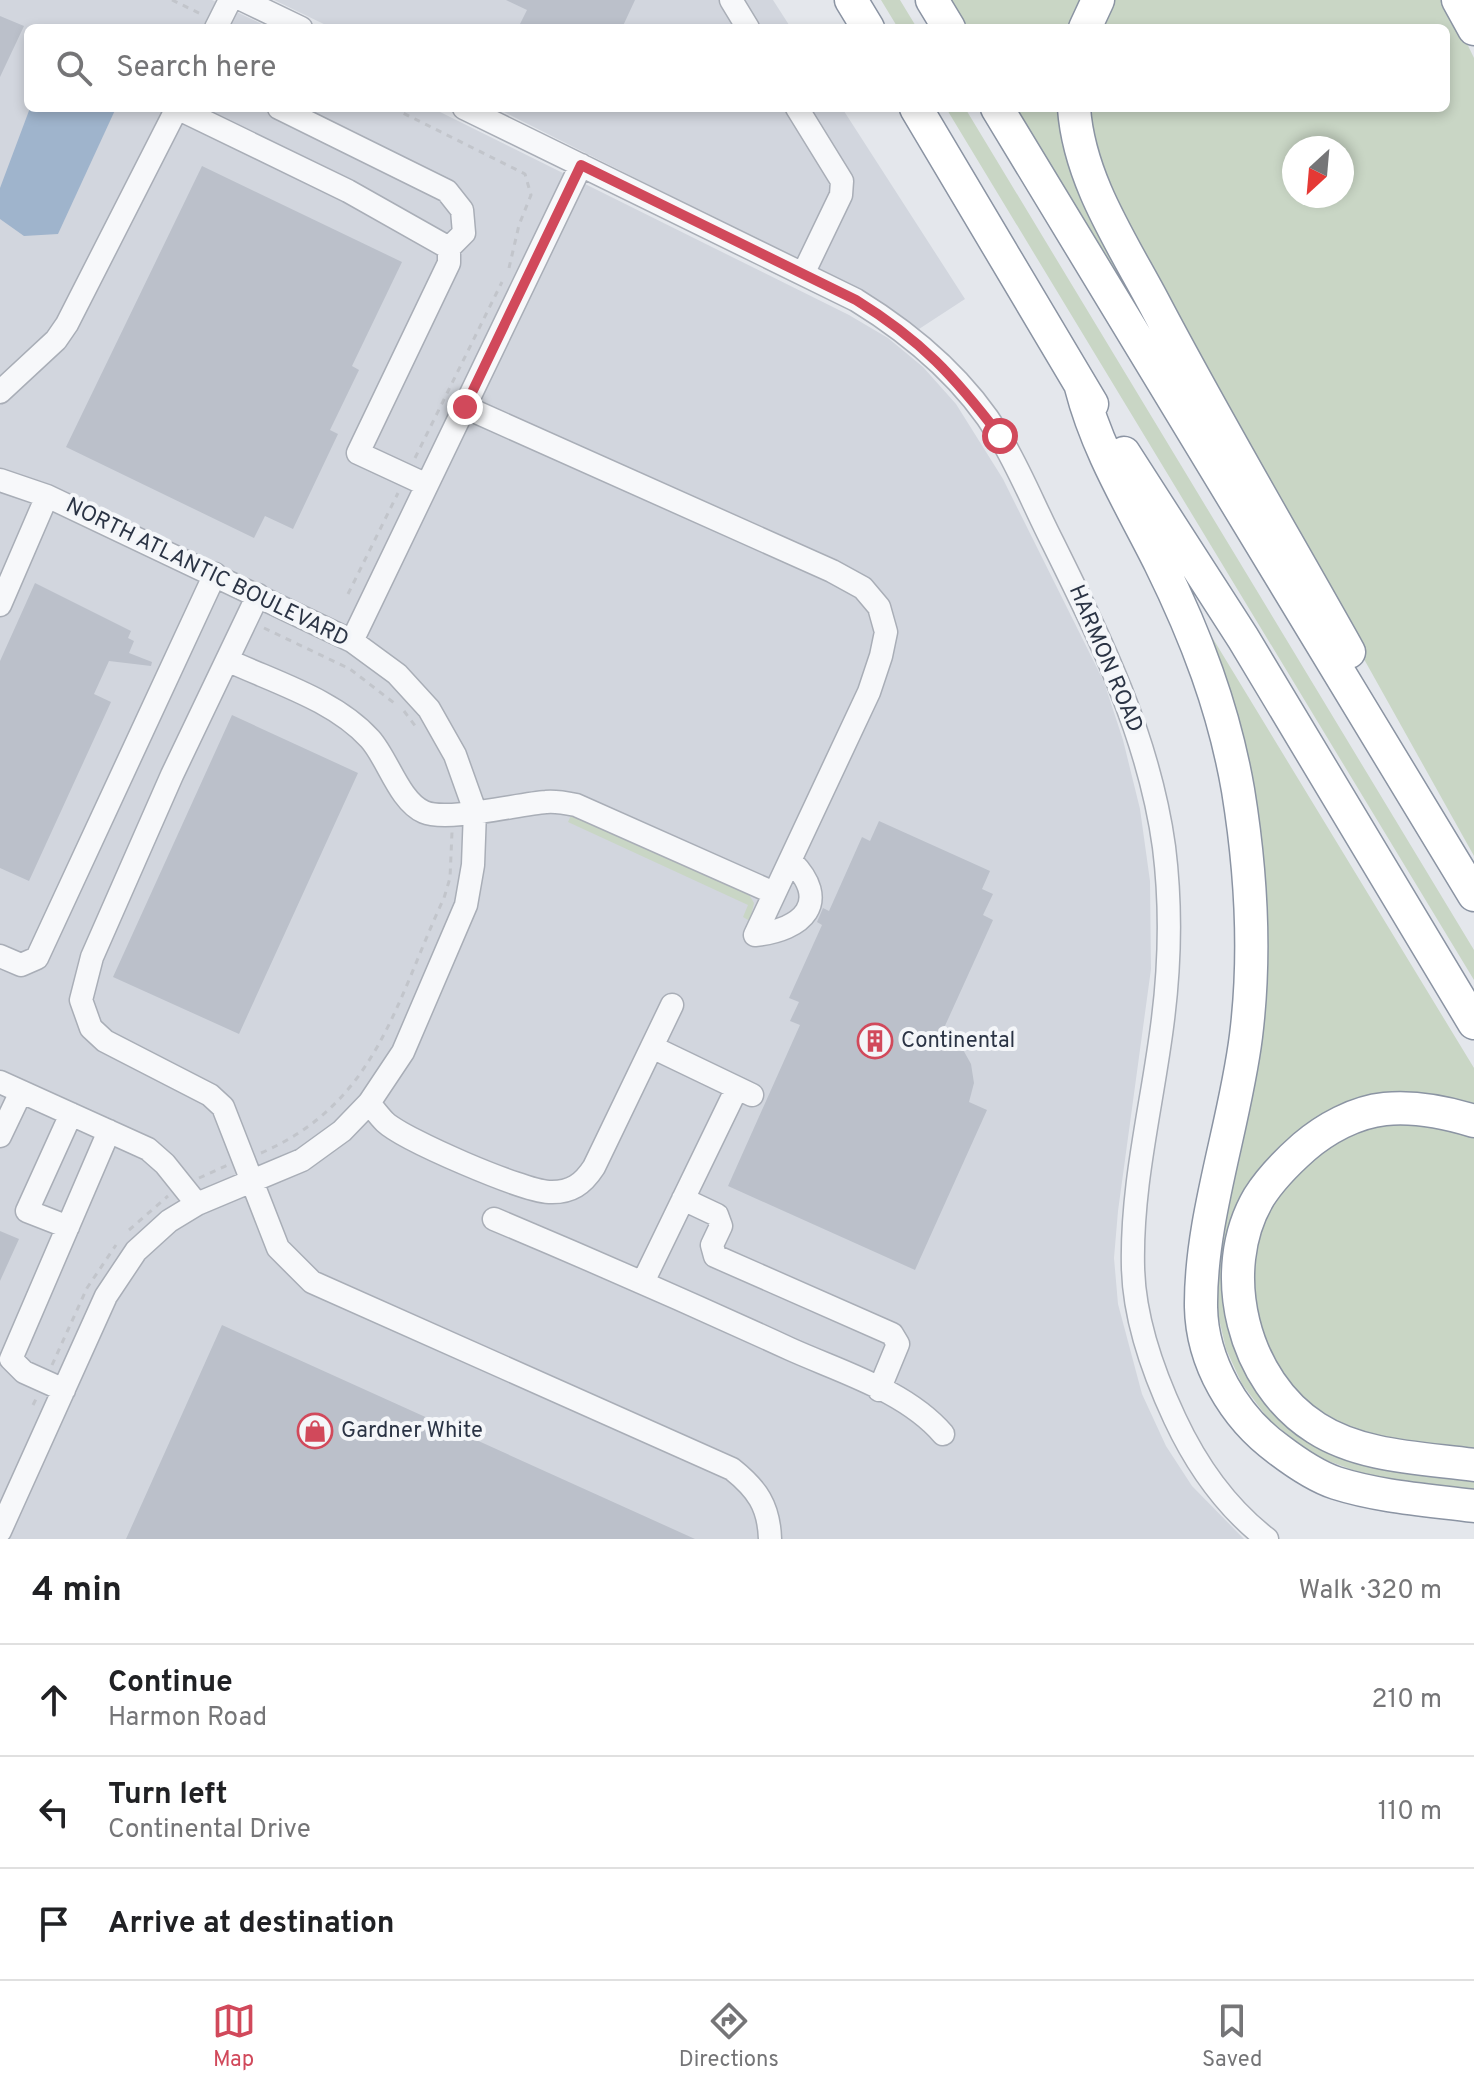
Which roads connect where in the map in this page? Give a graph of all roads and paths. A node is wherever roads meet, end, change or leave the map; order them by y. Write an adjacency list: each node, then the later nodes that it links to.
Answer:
1 (230, 0): 8 (street)
2 (243, 0): 9 (street)
3 (731, 0): 10 (street)
4 (851, 0): 11 (highway)
5 (932, 0): 12 (highway)
6 (1098, 0): 13 (highway)
7 (1458, 0): 14 (highway)
8 (218, 24)
9 (293, 24)
10 (746, 24)
11 (866, 24)
12 (947, 24)
13 (1087, 24)
14 (1474, 29)
15 (175, 112): 28 (street)
16 (185, 112): 25 (street)
17 (287, 112): 25 (street)
18 (401, 112): 30 (path)
19 (472, 112): 24 (street, HARMON ROAD)
20 (799, 112): 26 (street)
21 (918, 112): 27 (highway)
22 (999, 112): 44 (highway)
23 (1075, 112): 44 (highway)
24 (581, 165): 26 (street, HARMON ROAD); 29 (street)
25 (449, 248): 30 (street)
26 (803, 274): 76 (street, HARMON ROAD)
27 (1081, 387): 50 (highway); 73 (highway)
28 (0, 392)
29 (465, 407): 32 (street); 45 (street)
30 (406, 476): 32 (street); 35 (path)
31 (0, 480): 33 (street, NORTH ATLANTIC BOULEVARD)
32 (427, 485): 39 (street)
33 (47, 496): 34 (street, NORTH ATLANTIC BOULEVARD); 37 (street)
34 (215, 574): 36 (street, NORTH ATLANTIC BOULEVARD); 48 (street)
35 (348, 594)
36 (258, 595): 38 (street); 39 (street, NORTH ATLANTIC BOULEVARD)
37 (0, 605)
38 (246, 619): 40 (street); 41 (path)
39 (352, 641): 42 (street, NORTH ATLANTIC BOULEVARD)
40 (227, 660): 43 (street); 59 (street)
41 (422, 736)
42 (475, 811): 43 (street); 46 (street); 54 (street, NORTH ATLANTIC BOULEVARD)
43 (450, 814): 59 (path)
44 (1447, 848): 47 (highway)
45 (791, 861): 46 (street); 46 (street)
46 (774, 893)
47 (1474, 895)
48 (0, 956)
49 (672, 1005): 51 (street)
50 (1474, 1023)
51 (652, 1047): 54 (street); 62 (street)
52 (0, 1082): 53 (street)
53 (21, 1092): 55 (street); 58 (street)
54 (369, 1103): 60 (street, NORTH ATLANTIC BOULEVARD)
55 (71, 1114): 57 (street); 64 (street)
56 (1474, 1121): 72 (highway)
57 (109, 1131): 61 (street); 64 (street)
58 (0, 1136)
59 (243, 1160): 60 (street); 61 (path)
60 (250, 1182): 61 (street, NORTH ATLANTIC BOULEVARD); 75 (street)
61 (190, 1196): 65 (path); 68 (street, NORTH ATLANTIC BOULEVARD)
62 (683, 1199): 67 (street); 69 (street)
63 (494, 1219): 67 (street)
64 (68, 1227): 68 (street)
65 (125, 1234)
66 (118, 1242): 68 (path)
67 (643, 1282): 69 (street)
68 (54, 1386): 70 (path); 74 (street, NORTH ATLANTIC BOULEVARD)
69 (879, 1390): 71 (street)
70 (33, 1405)
71 (943, 1434)
72 (1474, 1465)
73 (1474, 1506)
74 (0, 1531)
75 (770, 1539)
76 (1267, 1539)

